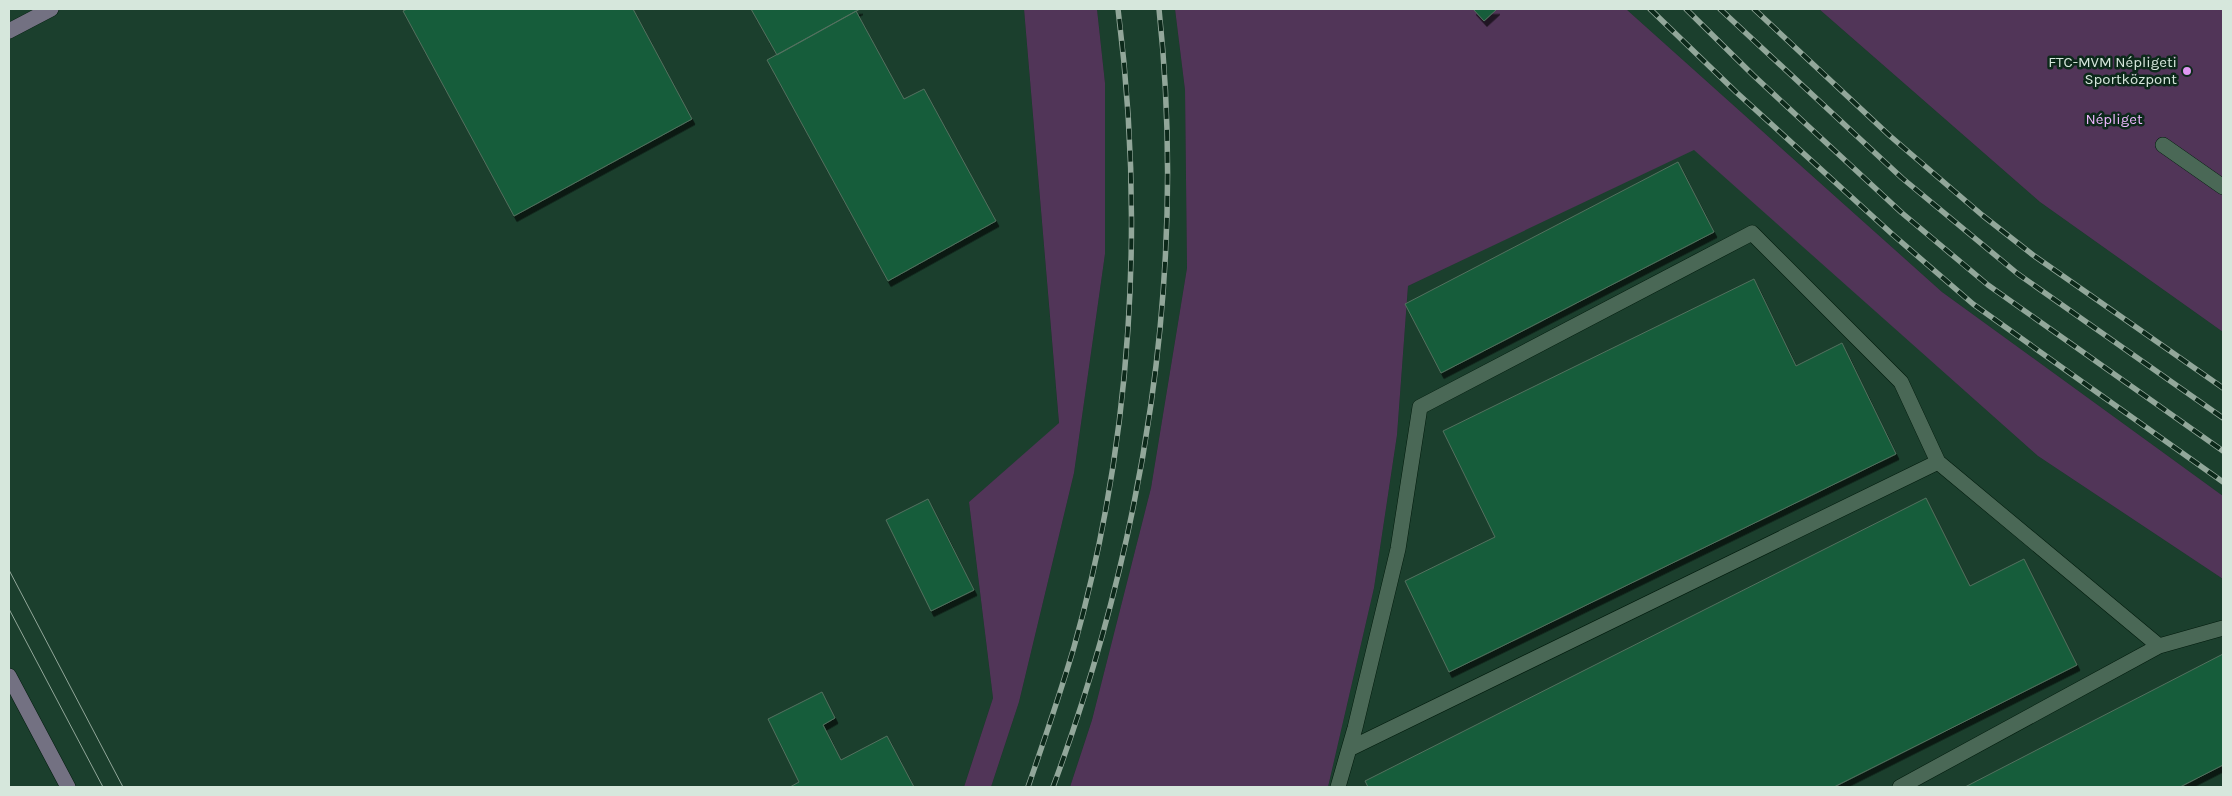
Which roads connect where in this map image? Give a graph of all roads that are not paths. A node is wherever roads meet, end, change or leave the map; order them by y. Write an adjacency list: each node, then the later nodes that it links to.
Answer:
1 (51, 9): 2 (street)
2 (9, 31)
3 (2163, 145): 4 (lane)
4 (2223, 187)
5 (1938, 462): 7 (lane); 9 (lane); 9 (lane)
6 (2223, 628): 7 (lane)
7 (2159, 646): 12 (lane)
8 (9, 676): 10 (street)
9 (1349, 749): 11 (lane)
10 (68, 787)
11 (1338, 787)
12 (1900, 787)

